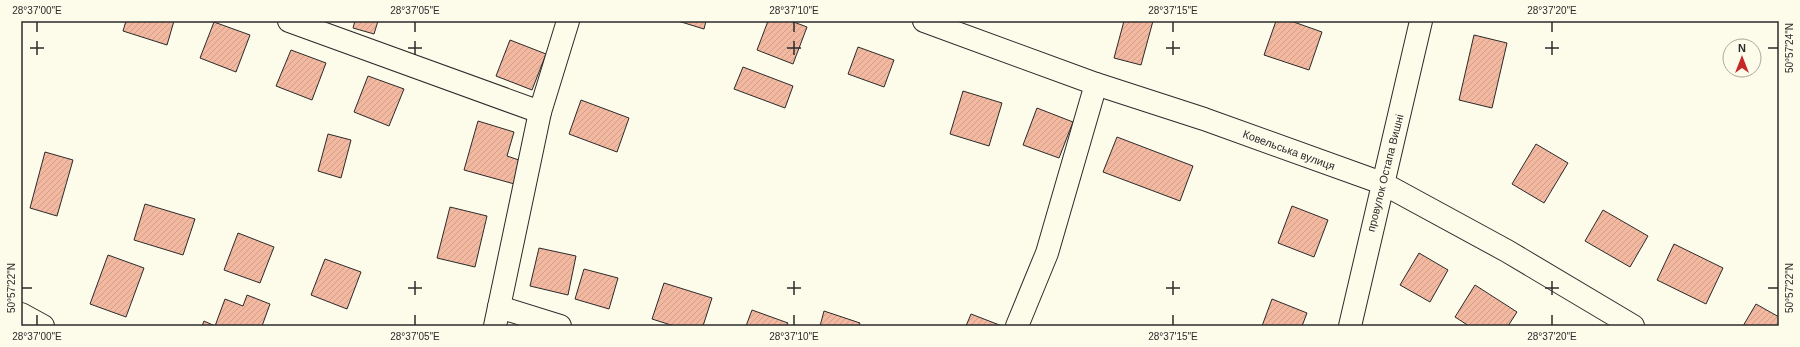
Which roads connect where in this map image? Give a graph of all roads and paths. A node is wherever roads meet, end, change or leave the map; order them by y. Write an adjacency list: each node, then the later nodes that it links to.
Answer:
1 (289, 21): 6 (street)
2 (568, 21): 6 (street)
3 (924, 21): 5 (street, Ковельська вулиця)
4 (1421, 21): 7 (street, провулок Остапа Вишні)
5 (1096, 84): 7 (street, Ковельська вулиця); 12 (street)
6 (540, 112): 9 (street)
7 (1382, 183): 13 (street, провулок Остапа Вишні); 14 (street, Ковельська вулиця)
8 (21, 314): 10 (street)
9 (497, 317): 11 (street)
10 (43, 326)
11 (560, 326)
12 (1017, 326)
13 (1350, 326)
14 (1633, 326)

